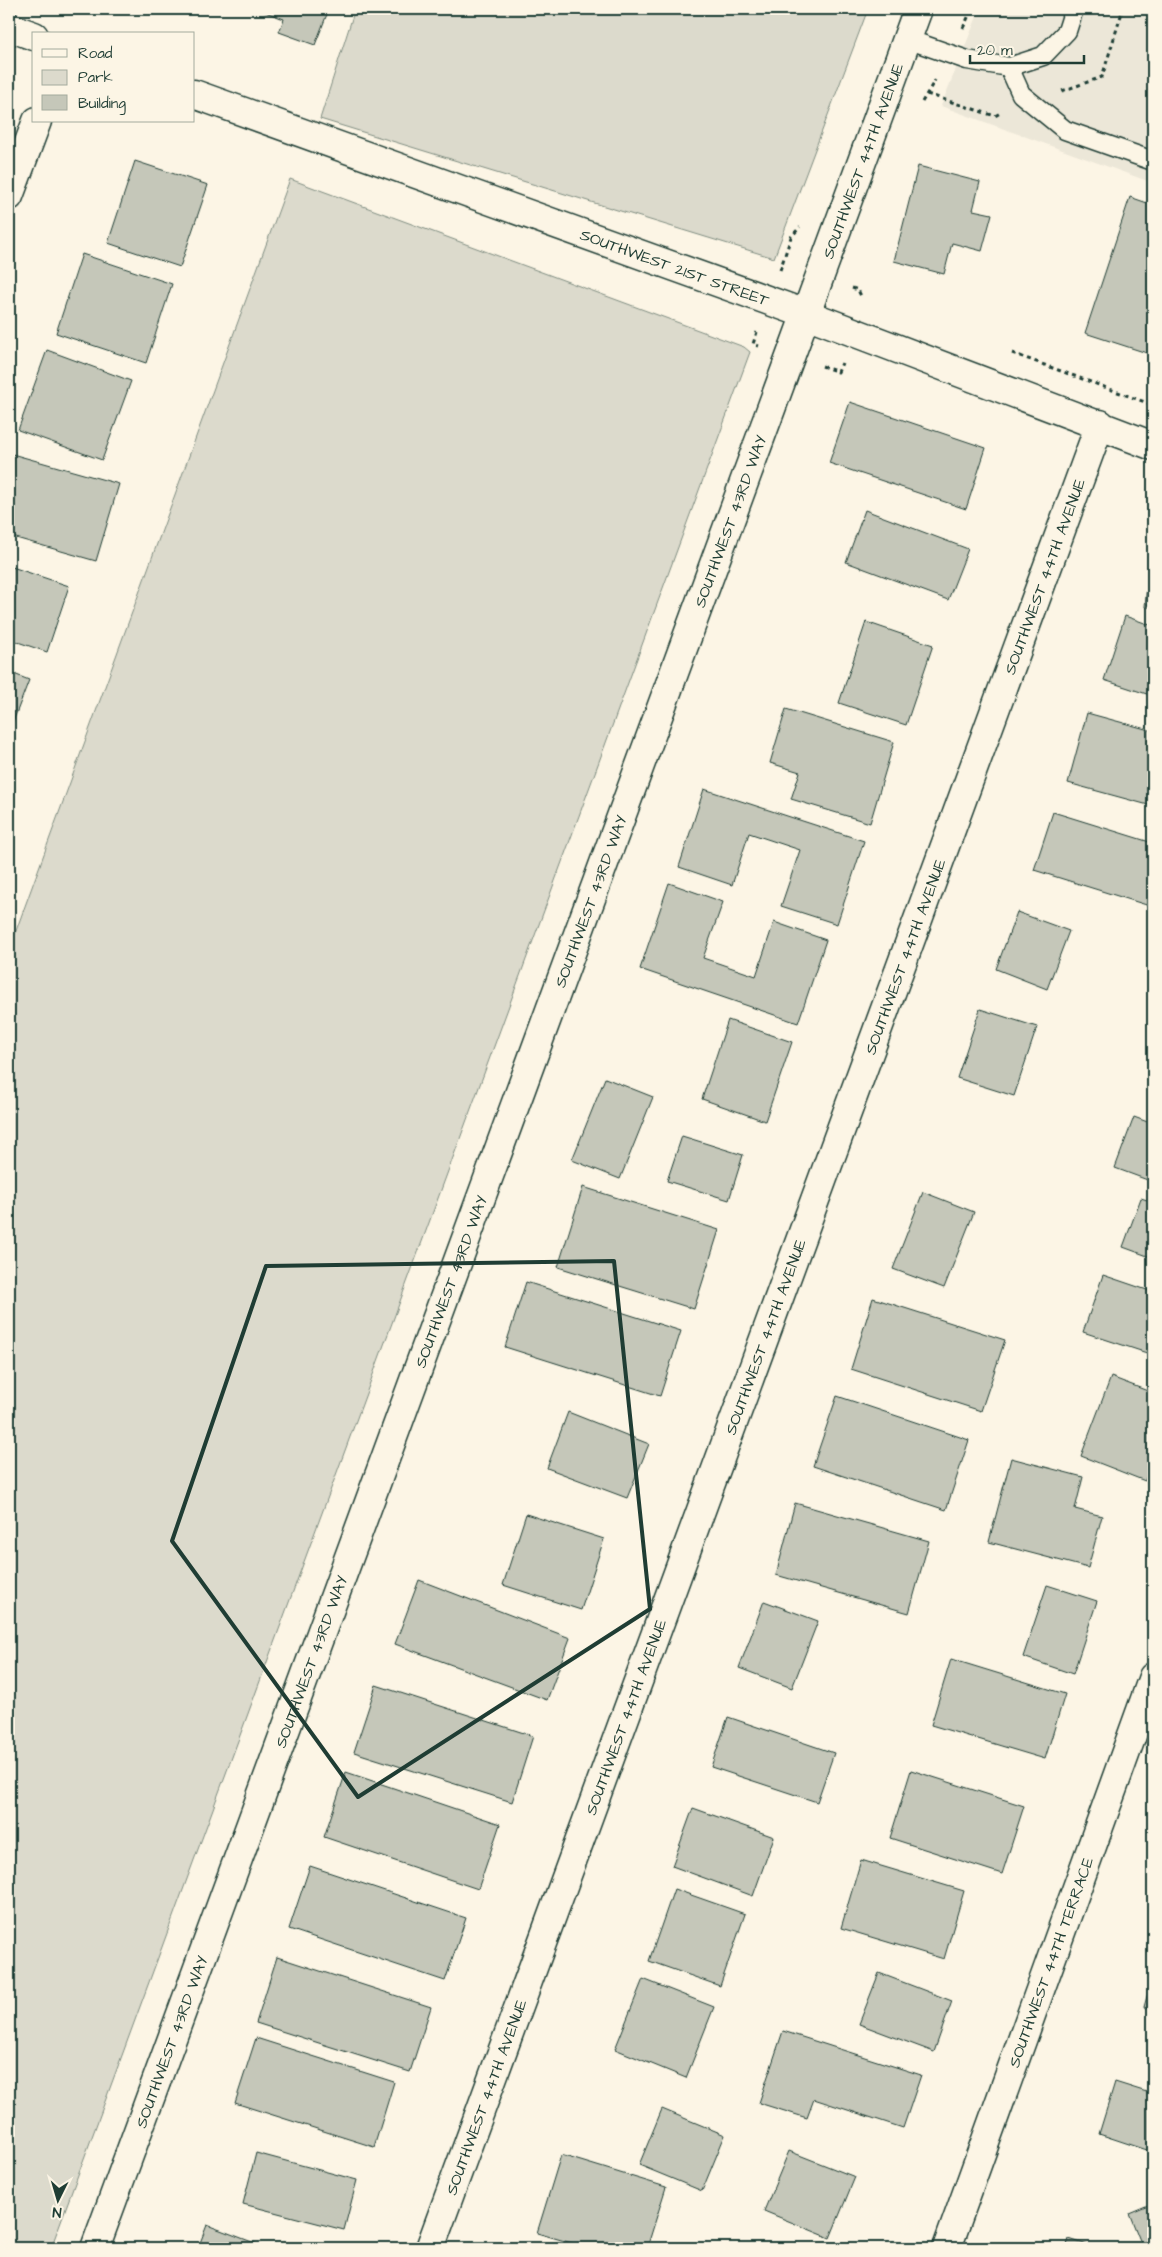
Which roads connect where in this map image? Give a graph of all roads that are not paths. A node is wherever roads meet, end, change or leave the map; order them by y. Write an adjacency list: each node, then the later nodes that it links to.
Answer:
1 (918, 9): 5 (street, SOUTHWEST 44TH AVENUE)
2 (1074, 9): 6 (lane)
3 (9, 27): 4 (street)
4 (32, 35)
5 (907, 39): 6 (lane); 11 (street, SOUTHWEST 44TH AVENUE)
6 (1009, 66): 9 (lane)
7 (195, 94): 11 (street, SOUTHWEST 21ST STREET)
8 (37, 122): 10 (street)
9 (1153, 161)
10 (9, 196)
11 (806, 314): 12 (street, SOUTHWEST 21ST STREET); 15 (street, SOUTHWEST 43RD WAY)
12 (1100, 424): 13 (street, SOUTHWEST 21ST STREET); 16 (street, SOUTHWEST 44TH AVENUE)
13 (1153, 446)
14 (1153, 1677): 17 (street, SOUTHWEST 44TH TERRACE)
15 (95, 2248)
16 (430, 2248)
17 (947, 2248)

